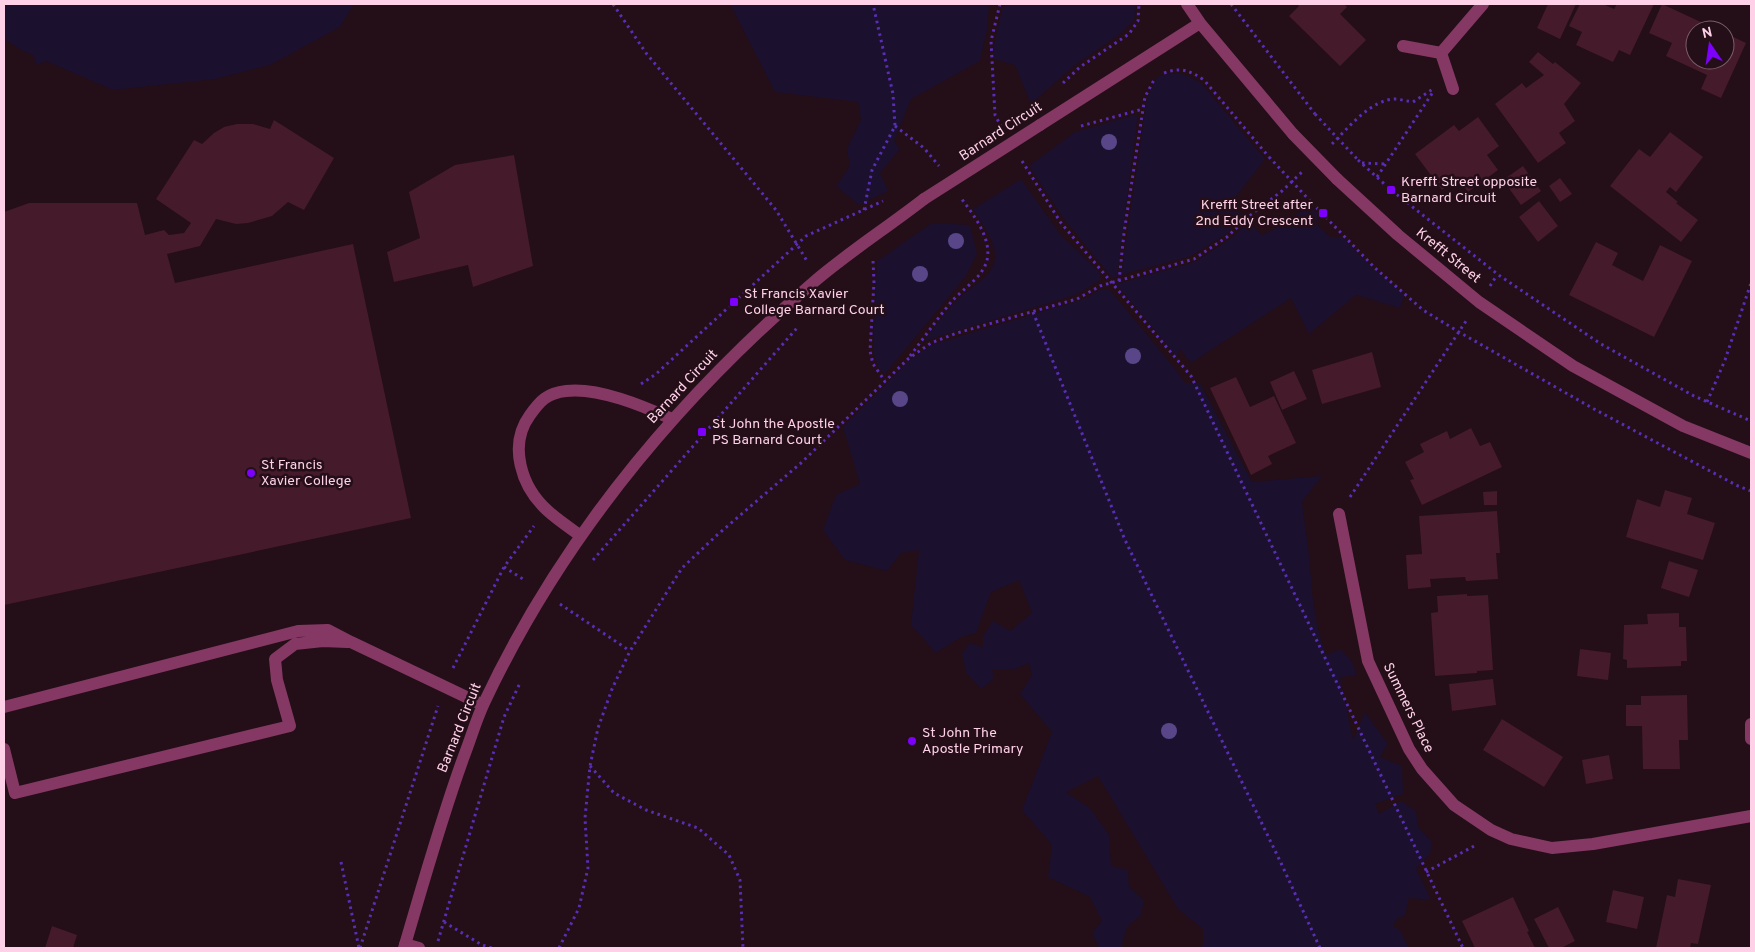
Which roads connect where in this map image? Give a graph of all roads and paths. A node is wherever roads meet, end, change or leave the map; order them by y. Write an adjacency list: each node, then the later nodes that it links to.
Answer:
1 (613, 4): 26 (path)
2 (873, 4): 15 (path)
3 (1002, 4): 8 (path)
4 (1140, 4): 12 (path)
5 (1187, 4): 9 (street, Krefft Street)
6 (1231, 4): 18 (path, bridge)
7 (1484, 4): 11 (street)
8 (1000, 8)
9 (1200, 23): 29 (street, Barnard Circuit, bridge); 33 (street, Krefft Street, bridge)
10 (1403, 46): 11 (street)
11 (1441, 53): 13 (street)
12 (1060, 87)
13 (1453, 89)
14 (1143, 109): 16 (path); 30 (path); 36 (path, bridge)
15 (895, 126): 20 (path); 25 (path)
16 (1074, 128)
17 (1332, 144): 19 (path)
18 (1360, 161): 19 (path); 22 (path)
19 (1386, 164): 22 (path)
20 (942, 169)
21 (1303, 171): 30 (path)
22 (1377, 177): 28 (path)
23 (956, 190): 37 (path)
24 (890, 198): 25 (path)
25 (864, 210): 26 (path)
26 (797, 244): 29 (path); 39 (path)
27 (866, 267): 38 (path)
28 (1497, 274): 33 (path); 40 (path)
29 (817, 279): 41 (street, Barnard Circuit)
30 (1120, 280): 32 (path)
31 (1751, 283): 40 (path)
32 (1113, 284): 34 (path); 65 (path)
33 (1479, 302): 36 (path); 43 (street, Krefft Street)
34 (1033, 312): 37 (path); 74 (path)
35 (803, 321): 49 (path)
36 (1459, 332): 44 (path); 46 (path)
37 (908, 358): 38 (path)
38 (885, 381): 53 (path)
39 (637, 386)
40 (1707, 402): 42 (path)
41 (672, 419): 45 (street); 47 (street, Barnard Circuit)
42 (1751, 420)
43 (1751, 453)
44 (1751, 491)
45 (546, 510): 47 (street); 48 (path)
46 (1339, 514): 63 (street, Summers Place)
47 (581, 536): 50 (street, Barnard Circuit)
48 (504, 567): 50 (path); 55 (path)
49 (587, 567)
50 (543, 593): 56 (street, Barnard Circuit)
51 (564, 596): 53 (path)
52 (351, 642): 55 (street); 57 (street); 60 (street)
53 (630, 651): 61 (path)
54 (521, 682): 66 (path)
55 (444, 686): 56 (street); 68 (path)
56 (483, 705): 67 (street, Barnard Circuit)
57 (4, 707)
58 (1751, 724): 59 (street)
59 (1751, 739)
60 (4, 749)
61 (590, 766): 72 (path); 73 (path)
62 (1751, 816): 63 (street, Summers Place)
63 (1497, 833): 65 (path)
64 (341, 862): 68 (path)
65 (1426, 872): 75 (path)
66 (444, 922): 70 (path); 71 (path)
67 (404, 946): 69 (street)
68 (360, 948)
69 (419, 948)
70 (436, 948)
71 (492, 948)
72 (559, 948)
73 (743, 948)
74 (1320, 948)
75 (1463, 948)

